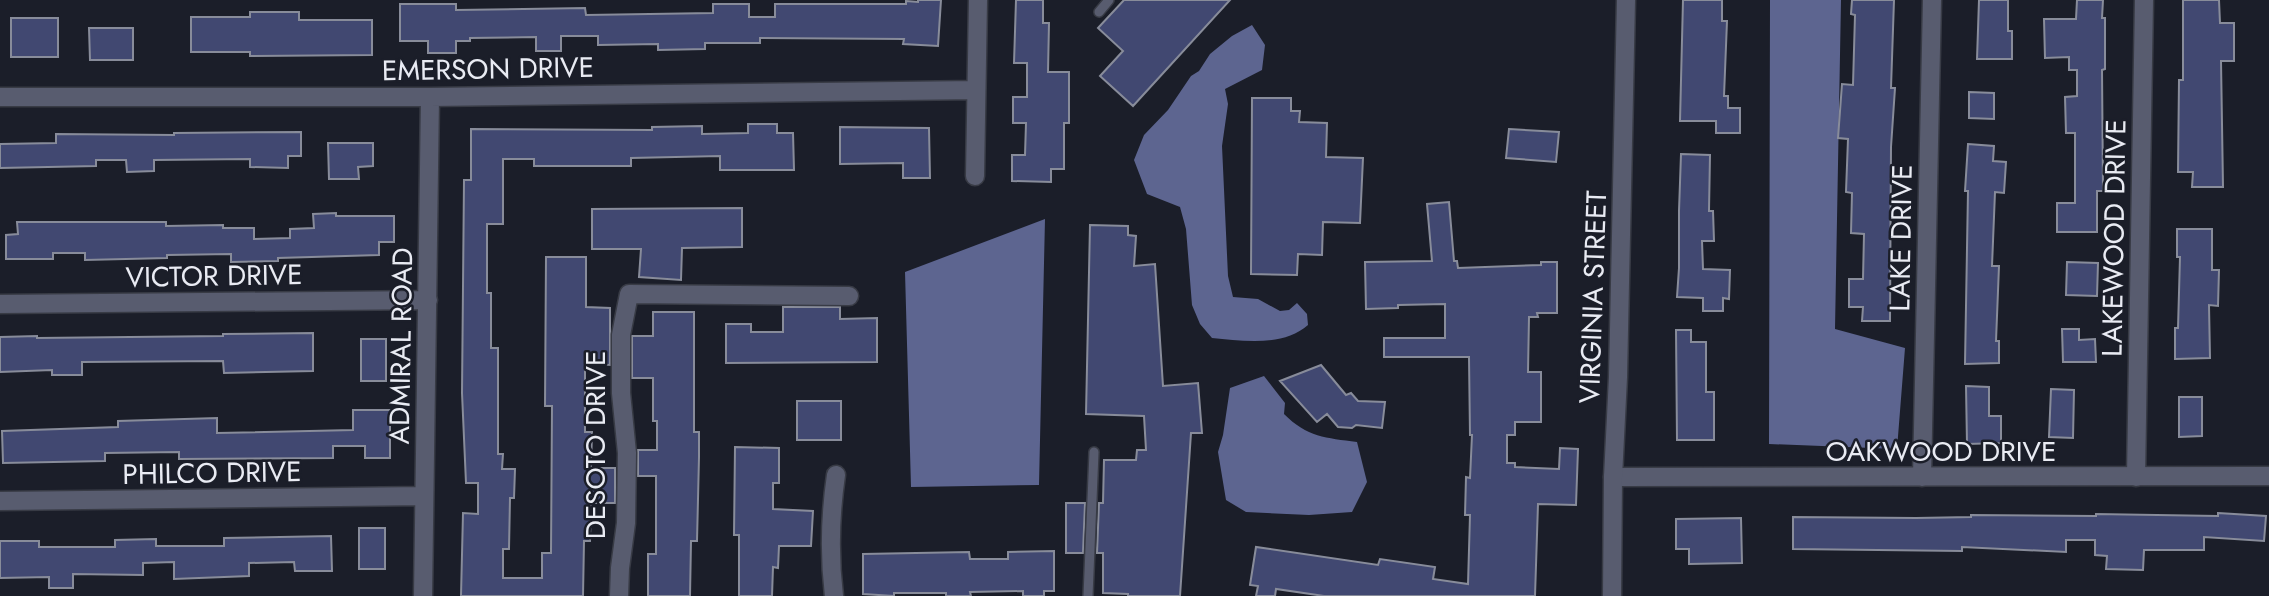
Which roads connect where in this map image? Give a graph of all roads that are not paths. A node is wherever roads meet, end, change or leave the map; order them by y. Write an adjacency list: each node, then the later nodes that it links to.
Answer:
1 (978, 0): 7 (street)
2 (1109, 0): 6 (lane)
3 (1626, 0): 17 (street, VIRGINIA STREET)
4 (1932, 0): 18 (street, LAKE DRIVE)
5 (2144, 0): 19 (street, LAKEWOOD DRIVE)
6 (1099, 12)
7 (976, 90): 9 (street, EMERSON DRIVE); 10 (street)
8 (0, 97): 9 (street, EMERSON DRIVE)
9 (430, 97): 12 (street, ADMIRAL ROAD)
10 (975, 176)
11 (849, 296): 23 (street, DESOTO DRIVE)
12 (428, 300): 13 (street, VICTOR DRIVE); 20 (street, ADMIRAL ROAD)
13 (0, 304)
14 (1094, 452): 25 (lane)
15 (836, 475): 24 (street)
16 (2269, 476): 19 (street, OAKWOOD DRIVE)
17 (1612, 477): 18 (street, OAKWOOD DRIVE); 26 (street, VIRGINIA STREET)
18 (1922, 477): 19 (street, OAKWOOD DRIVE)
19 (2136, 477)
20 (424, 496): 21 (street, PHILCO DRIVE); 22 (street, ADMIRAL ROAD)
21 (0, 501)
22 (423, 596)
23 (619, 596)
24 (834, 596)
25 (1088, 596)
26 (1612, 596)

